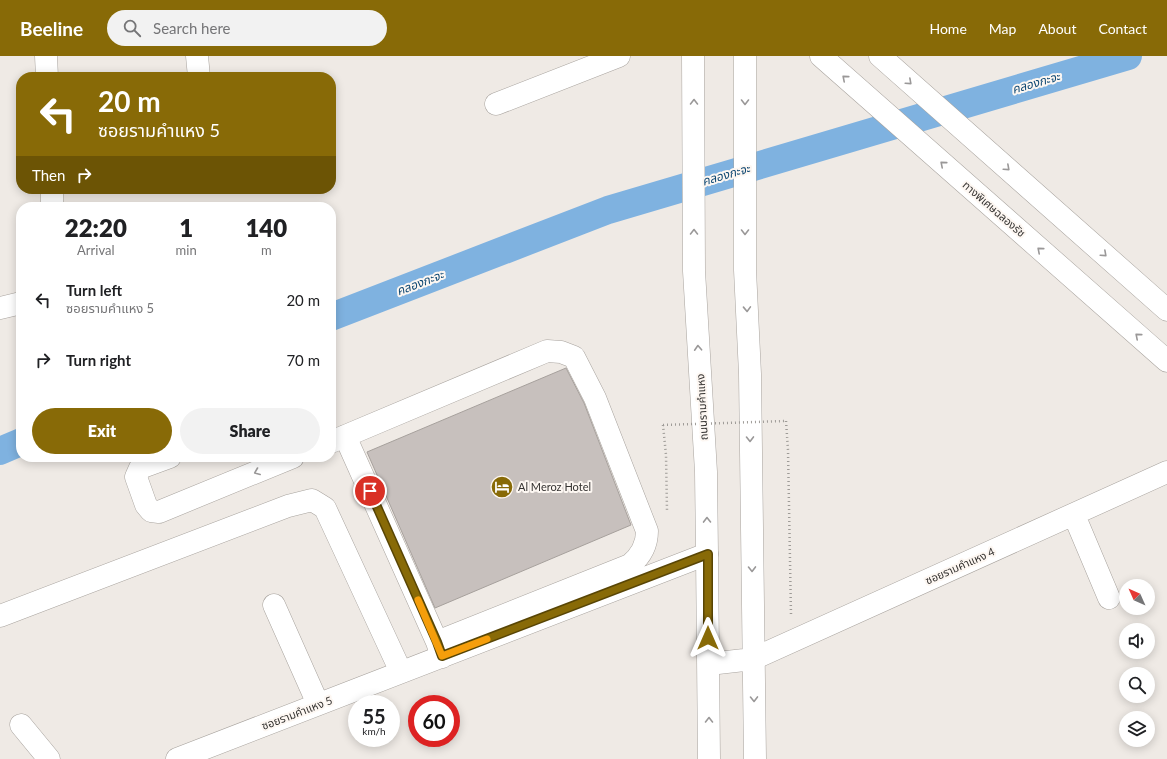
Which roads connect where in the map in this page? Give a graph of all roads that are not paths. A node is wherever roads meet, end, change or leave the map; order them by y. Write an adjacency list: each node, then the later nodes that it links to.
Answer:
1 (46, 56): 8 (main road)
2 (197, 56): 9 (main road)
3 (619, 56): 10 (main road)
4 (821, 56): 14 (main road, ทางพิเศษฉลองรัช, one-way to 4)
5 (880, 56): 13 (main road, one-way to 13)
6 (693, 58): 20 (main road, ถนนรามคำแหง, one-way to 6)
7 (745, 60): 25 (main road, one-way to 25)
8 (47, 72)
9 (199, 72)
10 (496, 104)
11 (16, 304): 12 (main road)
12 (0, 308)
13 (1167, 310)
14 (1167, 361)
15 (338, 439): 24 (main road); 24 (main road)
16 (156, 462): 17 (main road, one-way to 16)
17 (281, 462)
18 (1167, 472): 19 (main road, ซอยรามคำแหง 4)
19 (1074, 515): 21 (main road); 25 (main road, ซอยรามคำแหง 4)
20 (708, 554): 24 (main road, ซอยรามคำแหง 5); 26 (main road, ถนนรามคำแหง)
21 (1109, 598)
22 (274, 605): 28 (main road)
23 (0, 616): 27 (main road)
24 (439, 649): 27 (main road, ซอยรามคำแหง 5)
25 (753, 659): 26 (main road, ซอยรามคำแหง 4); 33 (main road, one-way to 33)
26 (709, 664): 32 (main road, ถนนรามคำแหง, one-way to 26)
27 (401, 672): 28 (main road, ซอยรามคำแหง 5)
28 (318, 704): 31 (main road, ซอยรามคำแหง 5)
29 (21, 725): 30 (main road)
30 (49, 759)
31 (177, 759)
32 (709, 759)
33 (755, 759)

